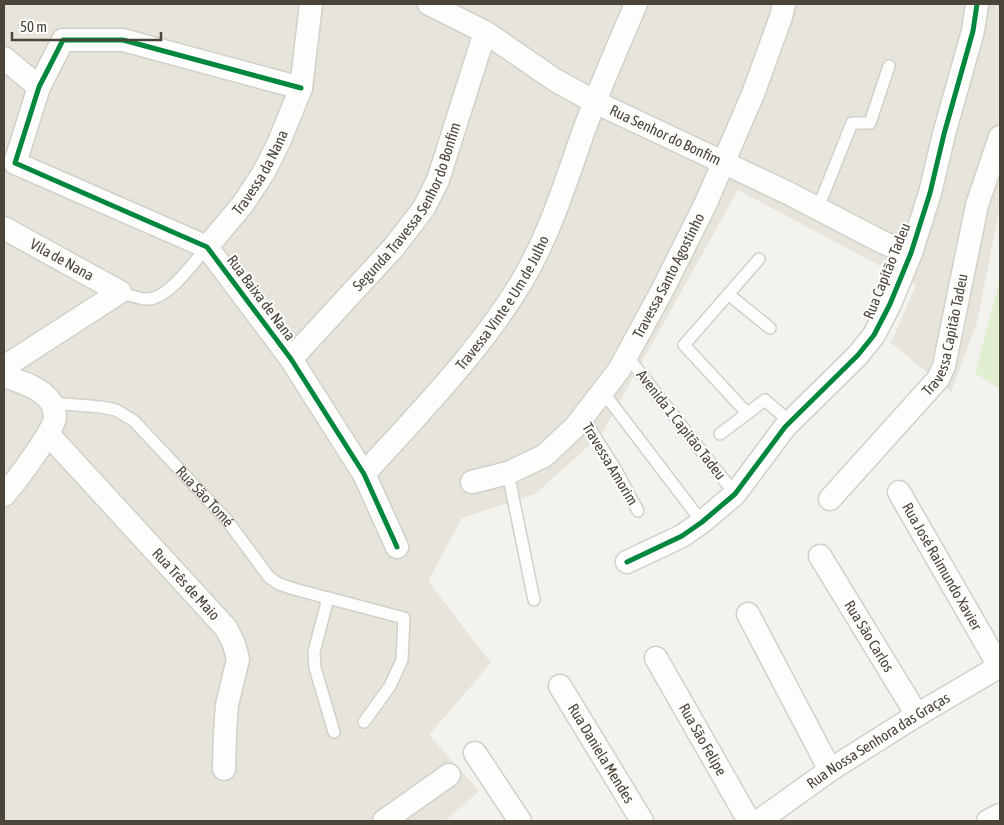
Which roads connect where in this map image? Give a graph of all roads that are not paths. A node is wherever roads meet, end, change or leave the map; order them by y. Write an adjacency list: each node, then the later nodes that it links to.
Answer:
1 (310, 4): 10 (street, Travessa da Nana)
2 (433, 4): 6 (street, Rua Senhor do Bonfim)
3 (636, 4): 11 (street, Travessa Vinte e Um de Julho)
4 (784, 4): 13 (street, Travessa Santo Agostinho)
5 (977, 4): 17 (street, Rua Capitão Tadeu)
6 (485, 32): 11 (street, Rua Senhor do Bonfim); 23 (street, Segunda Travessa Senhor do Bonfim)
7 (4, 58): 9 (street)
8 (890, 66): 14 (lane)
9 (39, 87): 10 (street); 16 (street, Rua Baixa de Nana)
10 (301, 88): 16 (street, Travessa da Nana)
11 (595, 102): 13 (street, Rua Senhor do Bonfim); 34 (street, Travessa Vinte e Um de Julho)
12 (1000, 137): 39 (street, Travessa Capitão Tadeu)
13 (723, 162): 14 (street, Rua Senhor do Bonfim); 22 (street, Travessa Santo Agostinho)
14 (818, 208): 17 (street, Rua Senhor do Bonfim)
15 (4, 228): 19 (street, Vila de Nana)
16 (207, 247): 19 (lane); 23 (street, Rua Baixa de Nana)
17 (911, 253): 30 (street, Rua Capitão Tadeu)
18 (759, 259): 20 (lane)
19 (120, 292): 24 (street)
20 (728, 294): 21 (lane); 28 (lane)
21 (770, 328)
22 (627, 356): 26 (street, Travessa Santo Agostinho); 37 (lane, Avenida 1 Capitão Tadeu)
23 (291, 359): 34 (street, Rua Baixa de Nana)
24 (4, 367)
25 (4, 376): 27 (street)
26 (603, 392): 29 (street, Travessa Santo Agostinho); 41 (lane)
27 (52, 403): 31 (street); 45 (lane, Rua São Tomé)
28 (747, 413): 30 (lane); 32 (lane)
29 (582, 418): 33 (street, Travessa Santo Agostinho); 40 (lane, Travessa Amorim)
30 (790, 422): 37 (street, Rua Capitão Tadeu)
31 (48, 434): 38 (street); 55 (street, Rua Três de Maio)
32 (720, 434)
33 (508, 473): 35 (street, Travessa Santo Agostinho); 46 (lane)
34 (364, 474): 42 (street, Rua Baixa de Nana)
35 (472, 482)
36 (899, 492): 49 (street, Rua José Raimundo Xavier)
37 (736, 494): 41 (street, Rua Capitão Tadeu)
38 (4, 495)
39 (830, 499)
40 (638, 511)
41 (702, 522): 44 (street, Rua Capitão Tadeu)
42 (397, 547)
43 (820, 556): 51 (street, Rua São Carlos)
44 (627, 562)
45 (328, 598): 52 (lane, Rua São Tomé); 53 (lane)
46 (534, 600)
47 (748, 614): 56 (street)
48 (656, 658): 62 (street, Rua São Felipe)
49 (1000, 666): 51 (street, Rua Nossa Senhora das Graças)
50 (560, 686): 61 (street, Rua Daniela Mendes)
51 (917, 715): 56 (street, Rua Nossa Senhora das Graças)
52 (364, 722)
53 (334, 732)
54 (475, 753): 60 (street)
55 (224, 769)
56 (830, 770): 63 (street, Rua Nossa Senhora das Graças)
57 (448, 775): 59 (street)
58 (1000, 815): 64 (street)
59 (384, 821)
60 (520, 821)
61 (642, 821)
62 (749, 821)
63 (760, 821)
64 (988, 821)

